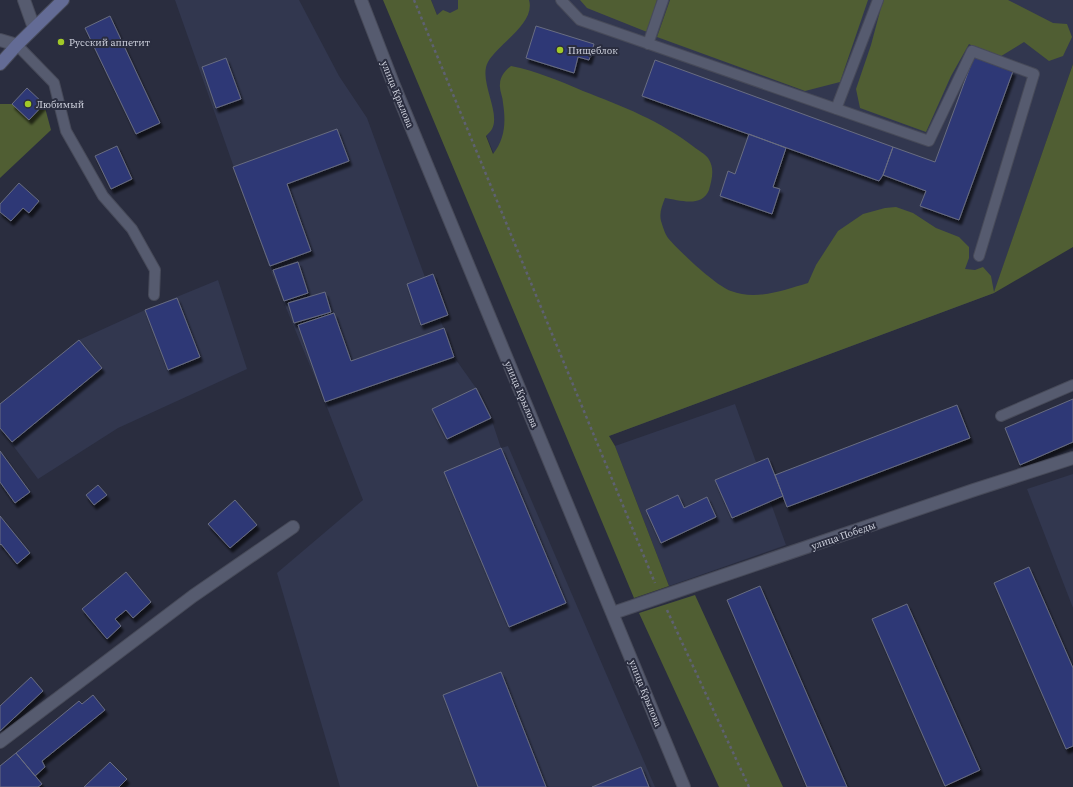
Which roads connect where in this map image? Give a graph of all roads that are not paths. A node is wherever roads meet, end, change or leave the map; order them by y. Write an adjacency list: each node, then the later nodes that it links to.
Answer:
1 (24, 0): 7 (street)
2 (63, 0): 7 (main road)
3 (361, 0): 19 (street, улица Крылова)
4 (561, 0): 9 (lane)
5 (663, 0): 9 (lane)
6 (878, 0): 12 (lane)
7 (34, 28): 10 (main road)
8 (0, 40): 10 (street)
9 (648, 44): 12 (lane)
10 (17, 45): 11 (main road); 14 (lane)
11 (0, 64)
12 (836, 109): 13 (lane)
13 (979, 256)
14 (154, 295)
15 (1073, 385): 16 (lane)
16 (1001, 416)
17 (1073, 458): 19 (street, улица Победы)
18 (293, 527): 20 (street)
19 (613, 613): 21 (street, улица Крылова)
20 (0, 742)
21 (684, 787)

